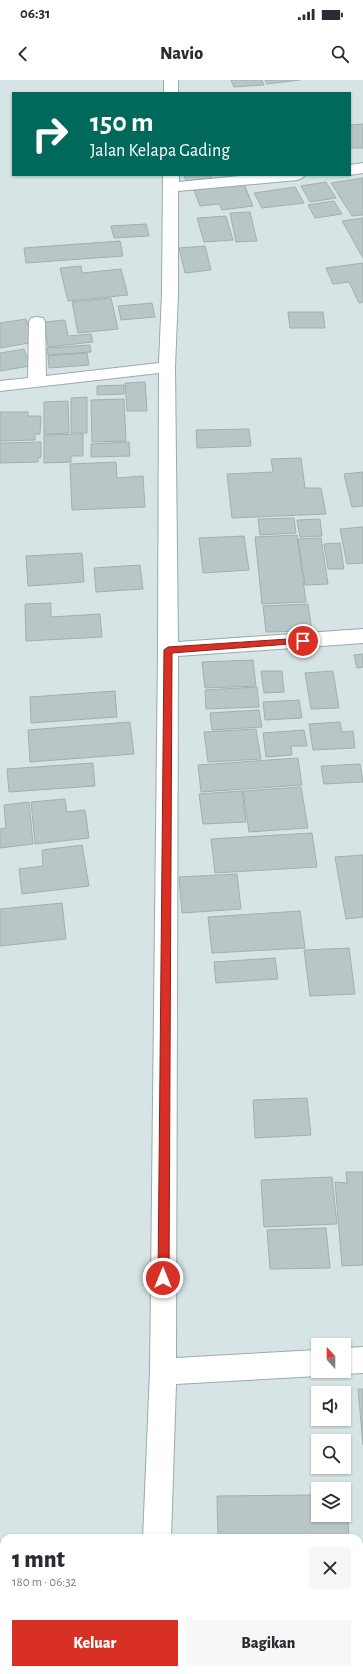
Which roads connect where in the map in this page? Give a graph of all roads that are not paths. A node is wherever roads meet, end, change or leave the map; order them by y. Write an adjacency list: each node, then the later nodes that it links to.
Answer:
1 (171, 80): 2 (street)
2 (171, 92)
3 (363, 168): 4 (street)
4 (351, 170)
5 (275, 176): 6 (street)
6 (171, 181): 8 (street)
7 (37, 322): 9 (street)
8 (167, 367): 9 (street); 12 (street)
9 (37, 381): 10 (street)
10 (0, 386)
11 (363, 636): 12 (street)
12 (168, 650): 16 (street)
13 (363, 1360): 14 (street)
14 (351, 1361)
15 (311, 1363): 16 (street)
16 (163, 1372): 17 (street)
17 (157, 1534)

